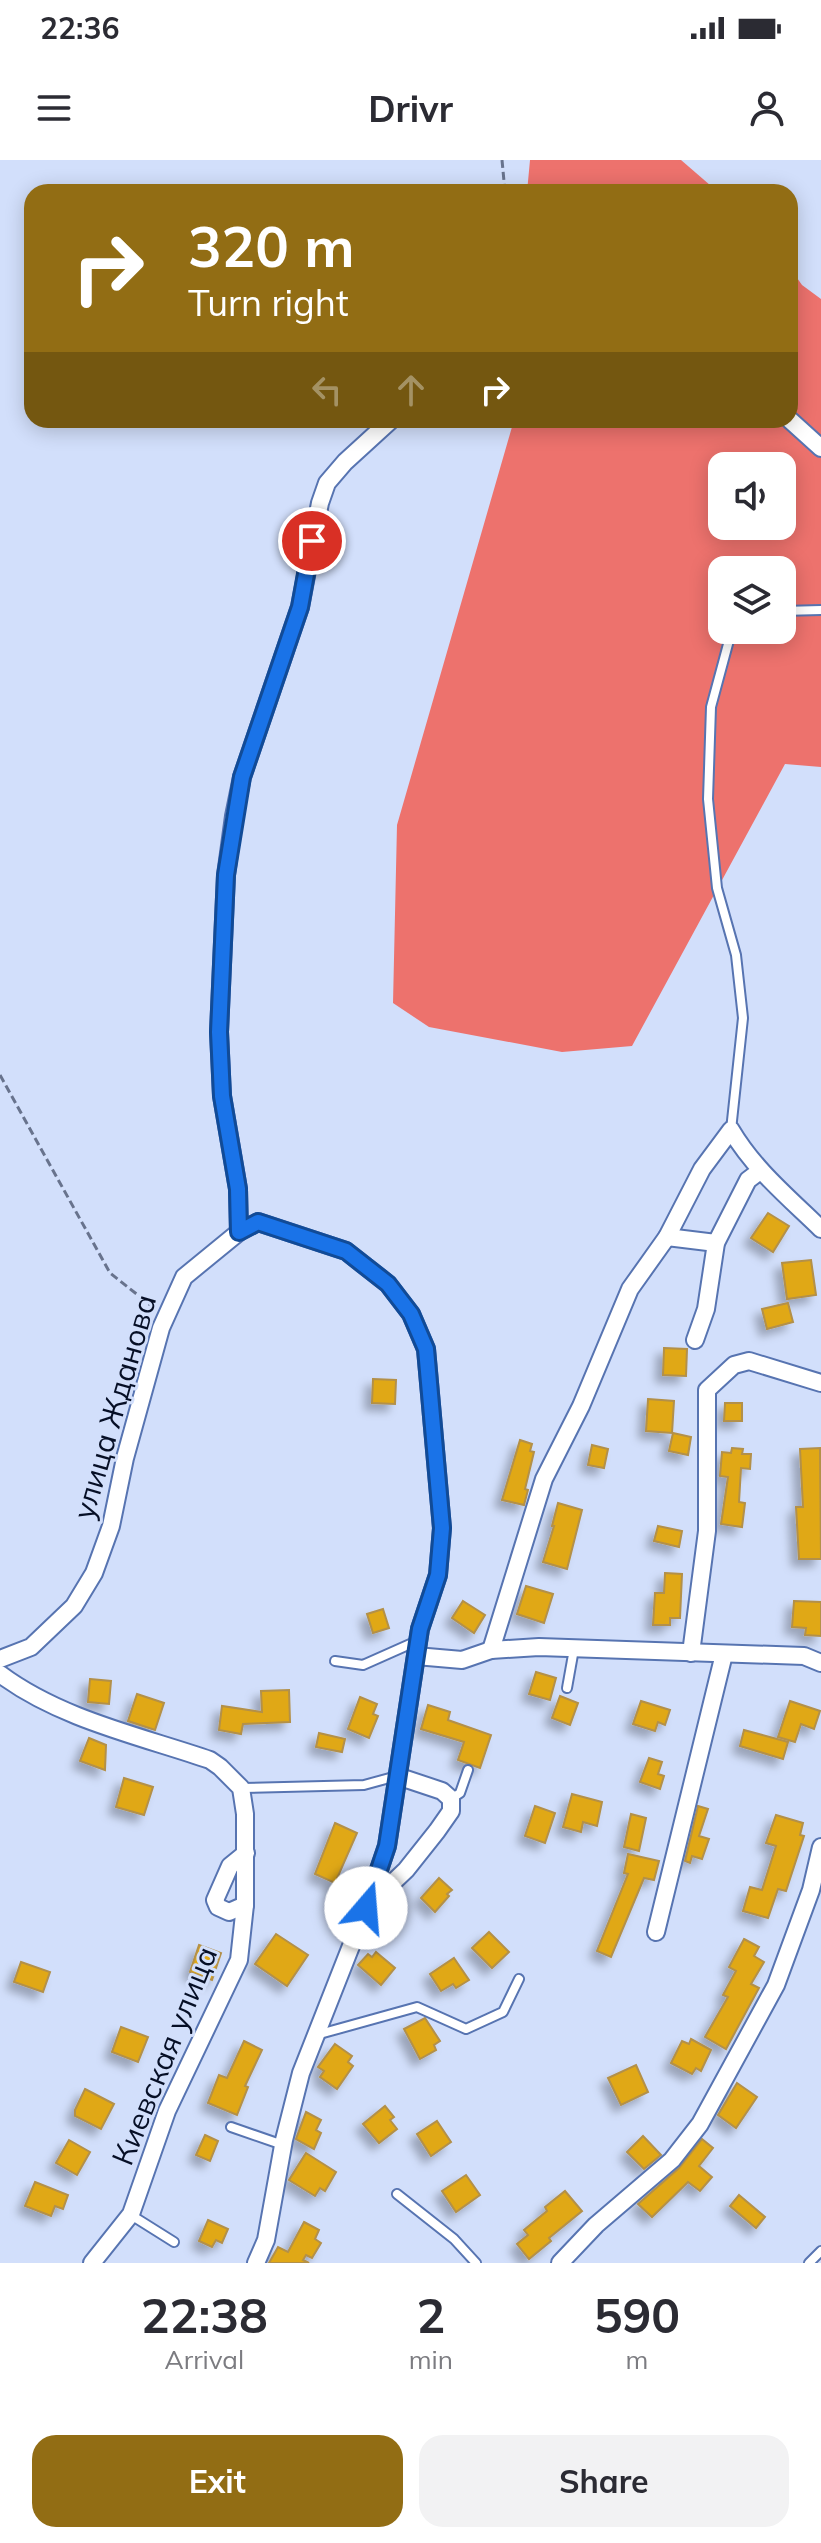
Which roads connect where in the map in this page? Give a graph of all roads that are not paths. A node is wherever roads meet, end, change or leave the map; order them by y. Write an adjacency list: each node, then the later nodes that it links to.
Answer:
1 (798, 427): 3 (street)
2 (382, 428): 10 (street)
3 (821, 448)
4 (821, 610): 5 (lane)
5 (796, 611)
6 (728, 644): 7 (lane)
7 (731, 1130): 8 (street); 11 (street)
8 (760, 1171): 9 (street); 12 (street)
9 (821, 1229)
10 (239, 1232): 15 (street); 20 (street, улица Жданова)
11 (667, 1237): 12 (street); 17 (street)
12 (716, 1243): 13 (street)
13 (695, 1340)
14 (821, 1383): 18 (street)
15 (417, 1648): 17 (street); 21 (lane); 26 (street)
16 (574, 1648): 17 (street); 18 (street); 24 (lane)
17 (491, 1650)
18 (691, 1653): 19 (street)
19 (724, 1654): 22 (street); 35 (street)
20 (0, 1659)
21 (335, 1661)
22 (821, 1663)
23 (0, 1674): 27 (street)
24 (567, 1688)
25 (468, 1770): 28 (lane)
26 (397, 1776): 27 (lane); 28 (street); 29 (street)
27 (241, 1788): 31 (street, Киевская улица)
28 (451, 1799): 32 (street)
29 (387, 1846): 32 (street); 34 (street)
30 (821, 1847): 47 (street)
31 (246, 1853): 33 (street, Киевская улица); 33 (street)
32 (406, 1870): 34 (street)
33 (245, 1905): 41 (street, Киевская улица)
34 (366, 1908): 37 (street)
35 (656, 1932)
36 (519, 1979): 37 (lane)
37 (316, 2035): 39 (street)
38 (231, 2127): 39 (lane)
39 (283, 2145): 45 (street)
40 (397, 2194): 46 (lane)
41 (131, 2214): 42 (lane); 44 (street, Киевская улица)
42 (174, 2242)
43 (821, 2251): 48 (lane)
44 (92, 2263)
45 (256, 2263)
46 (476, 2263)
47 (560, 2263)
48 (809, 2263)

